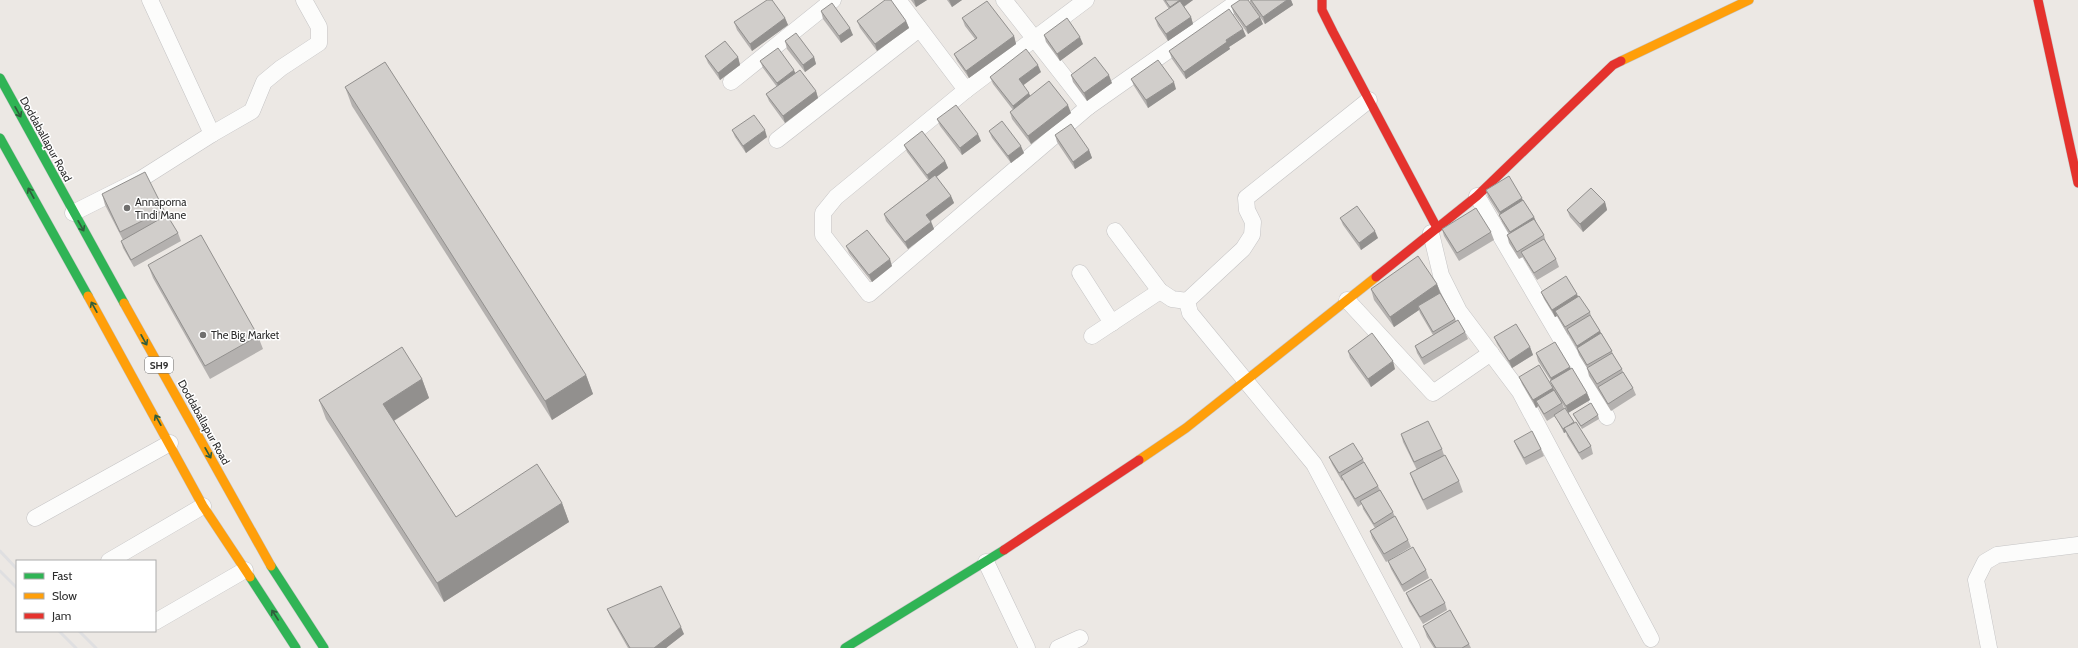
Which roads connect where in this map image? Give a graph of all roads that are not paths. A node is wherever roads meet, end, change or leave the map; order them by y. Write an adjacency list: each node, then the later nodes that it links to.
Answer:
1 (150, 0): 18 (street)
2 (304, 0): 18 (street)
3 (833, 0): 14 (street)
4 (898, 0): 11 (street)
5 (1004, 0): 12 (street)
6 (1086, 0): 12 (street)
7 (1240, 0): 17 (street)
8 (1749, 0): 22 (main road)
9 (2038, 0): 21 (main road)
10 (1321, 1): 16 (main road)
11 (919, 29): 15 (street); 20 (street)
12 (1034, 38): 15 (street); 17 (street)
13 (0, 78): 23 (main road, Doddaballapur Road / SH9, one-way to 23)
14 (731, 82)
15 (966, 90): 17 (street)
16 (1369, 100): 25 (main road); 28 (street)
17 (1088, 107)
18 (212, 134): 23 (street)
19 (0, 138): 35 (main road, SH9, one-way to 19)
20 (777, 140)
21 (2078, 183)
22 (1477, 196): 25 (main road); 34 (street)
23 (73, 213): 46 (main road, Doddaballapur Road / SH9, one-way to 46)
24 (1115, 231): 27 (street)
25 (1434, 231): 29 (main road); 32 (street)
26 (1080, 273): 30 (street)
27 (1160, 291): 28 (street); 30 (street)
28 (1187, 300): 33 (street)
29 (1347, 300): 32 (street); 33 (main road)
30 (1112, 323): 31 (street)
31 (1092, 336)
32 (1491, 353): 44 (street)
33 (1246, 380): 40 (main road); 50 (street)
34 (1607, 417)
35 (170, 443): 36 (main road, SH9); 37 (street)
36 (203, 506): 39 (street); 41 (main road, SH9)
37 (35, 518)
38 (2078, 545): 51 (street)
39 (111, 560)
40 (986, 562): 47 (main road); 48 (street)
41 (245, 570): 42 (street); 45 (main road, SH9, one-way to 41)
42 (156, 621)
43 (1080, 638): 49 (street)
44 (1652, 639)
45 (296, 648)
46 (324, 648)
47 (845, 648)
48 (1027, 648)
49 (1058, 648)
50 (1412, 648)
51 (1989, 648)

